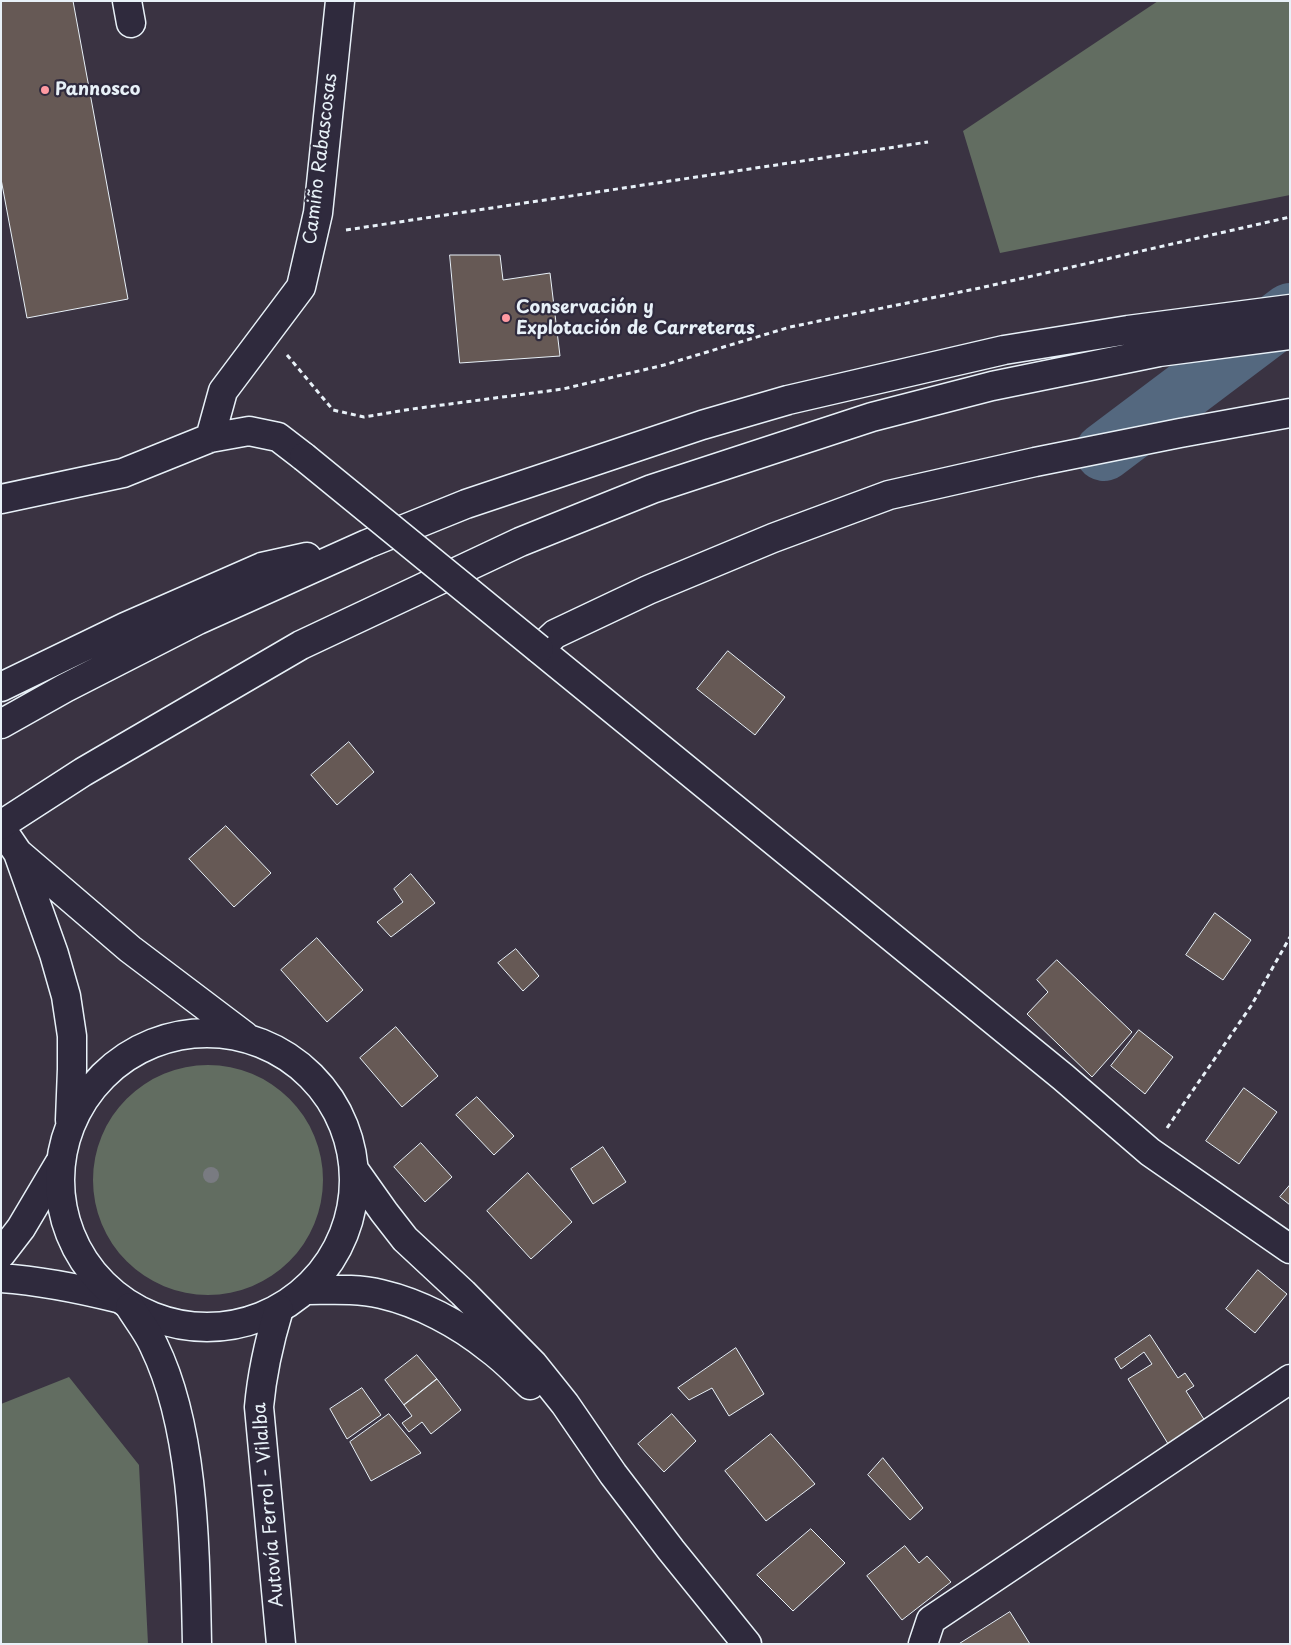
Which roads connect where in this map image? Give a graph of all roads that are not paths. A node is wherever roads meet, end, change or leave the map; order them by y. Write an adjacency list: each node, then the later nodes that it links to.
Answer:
1 (340, 1): 5 (main road, Camiño Rabascosas)
2 (1290, 309): 7 (main road)
3 (1290, 335): 11 (main road)
4 (1290, 413): 8 (main road)
5 (210, 438): 6 (main road); 8 (main road, bridge)
6 (1, 499)
7 (368, 544): 9 (main road); 10 (main road)
8 (539, 650): 17 (main road)
9 (1, 687)
10 (1, 724)
11 (1, 827): 12 (main road)
12 (18, 853): 13 (main road); 14 (main road)
13 (246, 1036): 14 (main road); 16 (main road)
14 (69, 1124): 15 (main road)
15 (59, 1164): 18 (main road); 21 (main road)
16 (355, 1171): 20 (main road); 24 (main road)
17 (1290, 1249)
18 (1, 1254)
19 (1, 1278): 21 (main road)
20 (305, 1290): 22 (main road); 24 (main road)
21 (124, 1303): 22 (main road); 25 (main road)
22 (279, 1309): 26 (main road, Autovía Ferrol - Vilalba)
23 (1290, 1379): 28 (main road)
24 (613, 1474): 27 (main road)
25 (197, 1644)
26 (281, 1644)
27 (747, 1644)
28 (923, 1644)

